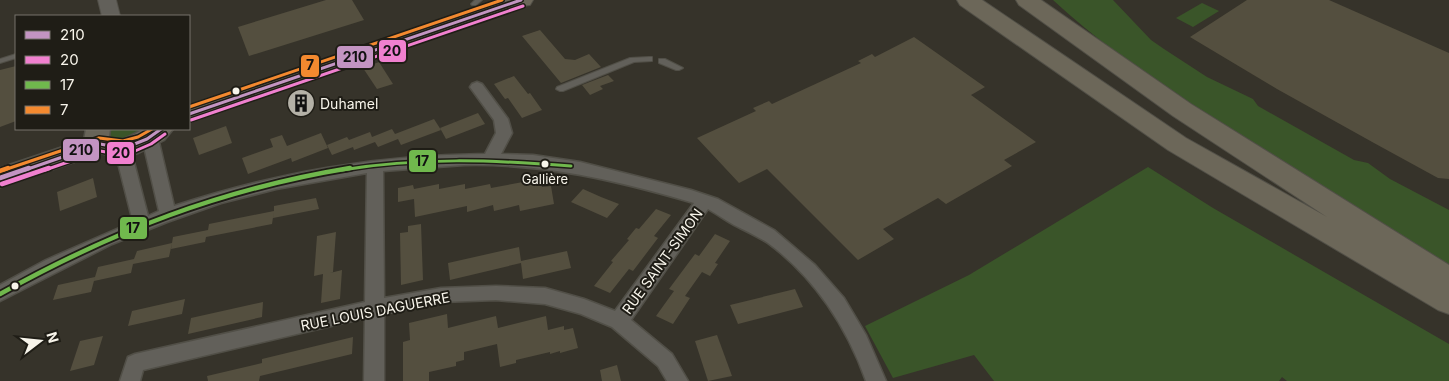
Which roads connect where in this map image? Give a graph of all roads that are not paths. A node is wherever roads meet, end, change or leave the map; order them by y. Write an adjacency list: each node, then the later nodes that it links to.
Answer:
1 (107, 0): 9 (street)
2 (521, 0): 20 (main road)
3 (947, 0): 15 (highway)
4 (968, 0): 15 (highway)
5 (994, 0): 30 (highway)
6 (1027, 0): 17 (highway)
7 (1046, 0): 17 (highway)
8 (480, 1): 19 (main road)
9 (110, 15)
10 (15, 56): 12 (lane)
11 (649, 59): 18 (lane)
12 (0, 61)
13 (662, 61): 14 (lane)
14 (678, 68)
15 (1078, 77): 32 (highway)
16 (477, 87): 23 (street)
17 (1148, 88): 30 (highway)
18 (560, 89)
19 (190, 99)
20 (190, 114)
21 (156, 133): 22 (main road); 28 (street)
22 (104, 137): 24 (main road); 26 (main road); 29 (street)
23 (490, 159): 25 (street); 27 (street)
24 (0, 162)
25 (375, 165): 28 (street); 33 (street)
26 (0, 178)
27 (705, 201): 34 (street, RUE SAINT-SIMON); 38 (street)
28 (168, 214): 29 (street)
29 (142, 225): 31 (street)
30 (1449, 281)
31 (0, 294)
32 (1449, 301)
33 (374, 308): 34 (street, RUE LOUIS DAGUERRE); 35 (street, RUE LOUIS DAGUERRE); 36 (street)
34 (619, 321): 37 (street, RUE LOUIS DAGUERRE)
35 (132, 372)
36 (374, 381)
37 (678, 381)
38 (876, 381)

